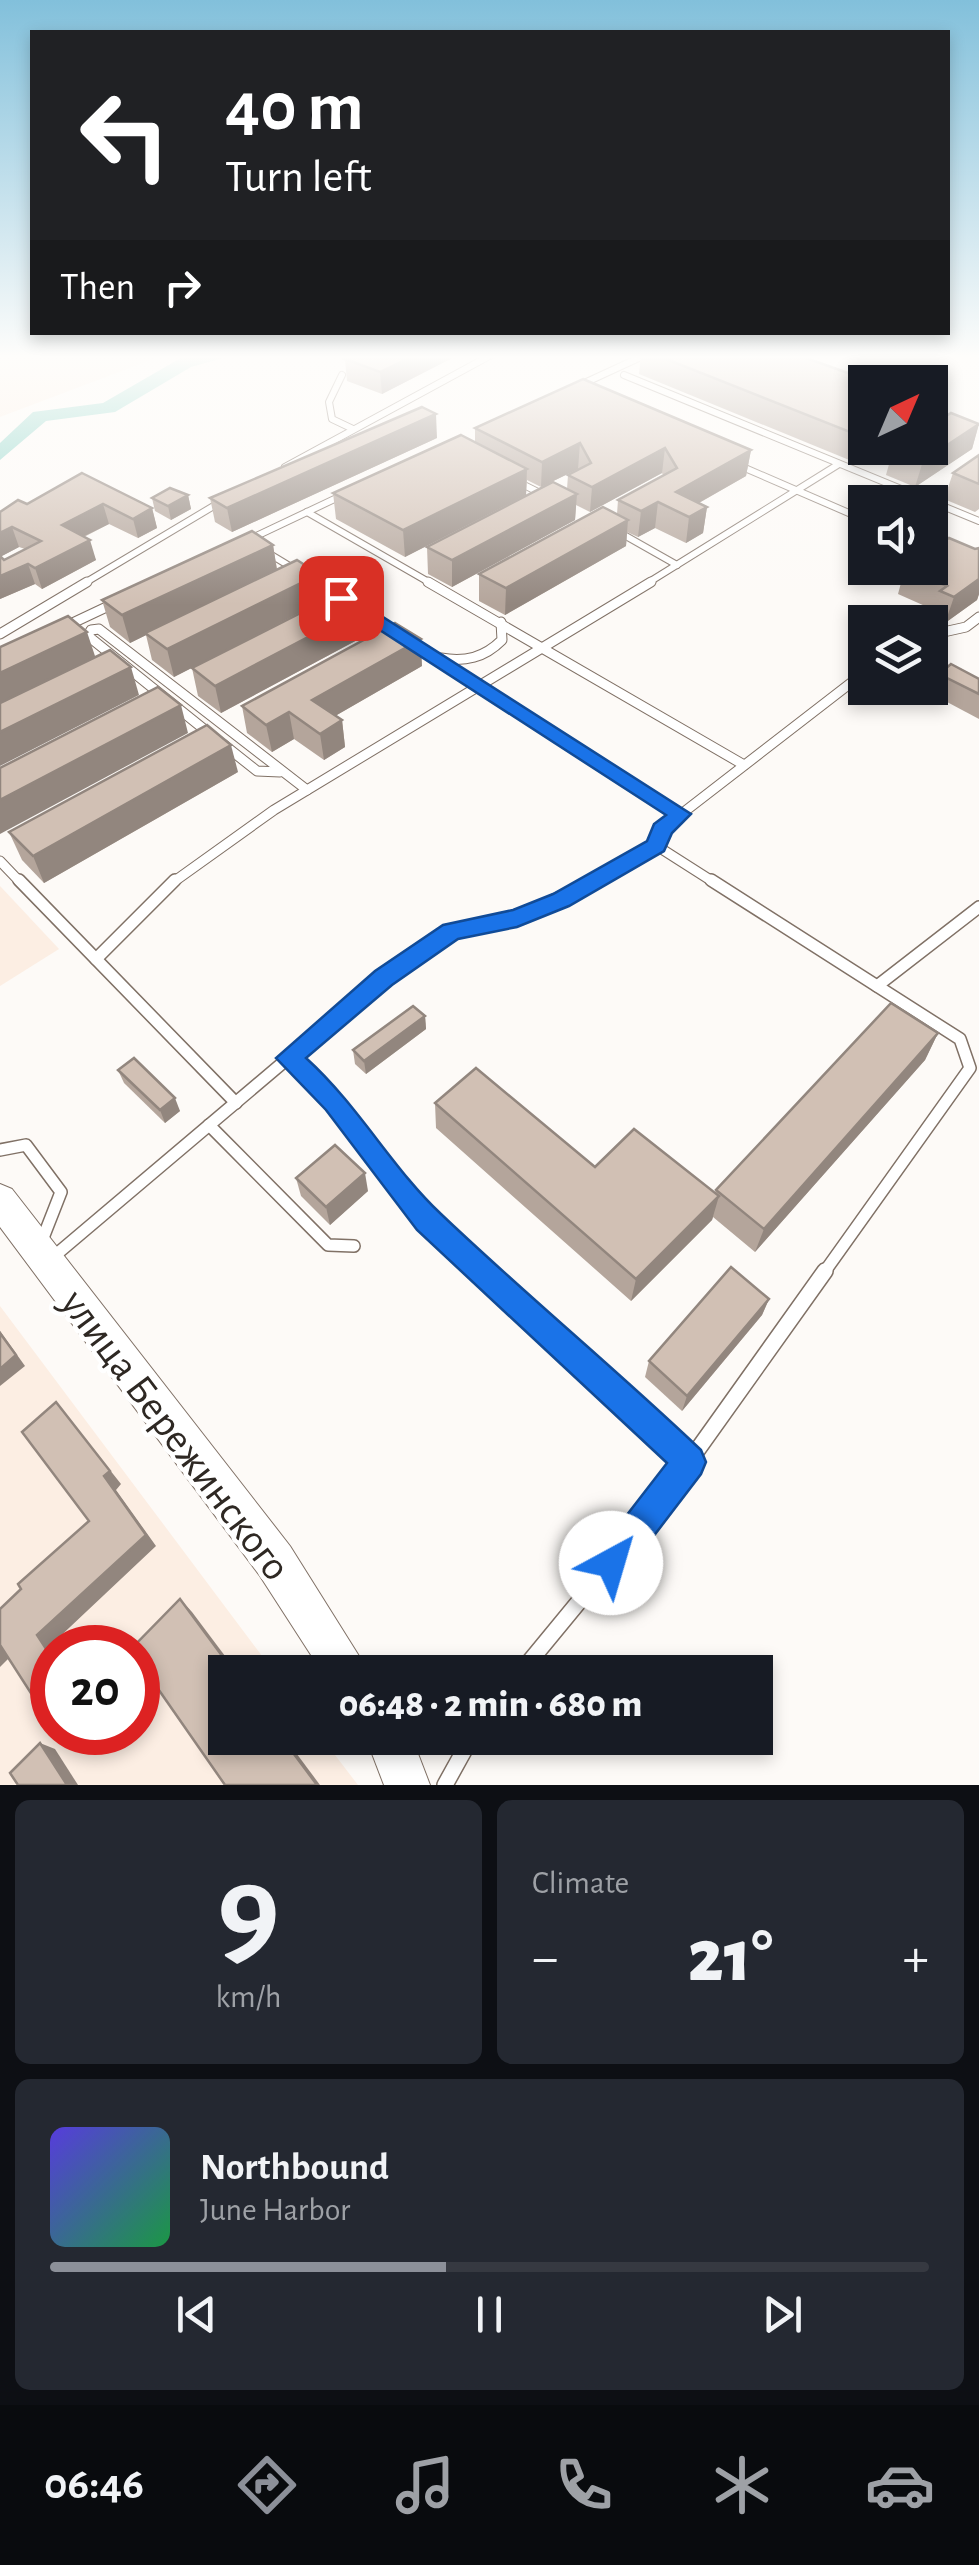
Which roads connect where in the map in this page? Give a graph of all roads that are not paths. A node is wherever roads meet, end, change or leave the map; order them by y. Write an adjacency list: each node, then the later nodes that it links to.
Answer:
1 (336, 438): 6 (lane)
2 (777, 438): 4 (lane)
3 (727, 460): 8 (lane)
4 (839, 464): 8 (lane); 14 (lane)
5 (500, 473): 10 (lane)
6 (268, 476)
7 (355, 490): 11 (lane)
8 (797, 491): 12 (lane); 19 (lane)
9 (234, 495): 16 (lane)
10 (550, 498)
11 (307, 512): 17 (lane); 22 (lane)
12 (848, 513)
13 (158, 520): 16 (lane)
14 (979, 522)
15 (600, 523): 19 (lane)
16 (172, 528): 25 (lane)
17 (247, 540): 18 (lane); 27 (lane)
18 (230, 548)
19 (677, 565): 26 (lane)
20 (126, 598): 23 (lane)
21 (979, 617): 24 (lane)
22 (501, 622): 26 (lane); 27 (lane)
23 (57, 630)
24 (948, 631)
25 (0, 634)
26 (543, 646): 28 (lane); 30 (lane)
27 (435, 657): 28 (lane)
28 (479, 685): 32 (lane); 33 (lane)
29 (848, 685): 30 (lane)
30 (744, 765): 33 (lane)
31 (280, 772): 31 (lane); 32 (lane)
32 (308, 790): 37 (lane)
33 (681, 814): 34 (lane)
34 (657, 846): 38 (lane); 39 (lane)
35 (0, 861): 37 (lane)
36 (979, 906): 38 (lane)
37 (96, 959): 40 (lane)
38 (877, 986): 46 (lane)
39 (289, 1058): 40 (lane); 46 (lane)
40 (236, 1103): 41 (lane)
41 (209, 1126): 44 (lane); 45 (lane)
42 (0, 1150): 45 (lane)
43 (3, 1210): 45 (main road, улица Бережинского)
44 (354, 1246)
45 (44, 1255): 47 (main road, улица Бережинского)
46 (689, 1462): 48 (lane)
47 (336, 1655)
48 (536, 1655)
49 (395, 1755): 51 (main road)
50 (462, 1755): 52 (lane)
51 (406, 1785)
52 (445, 1785)

